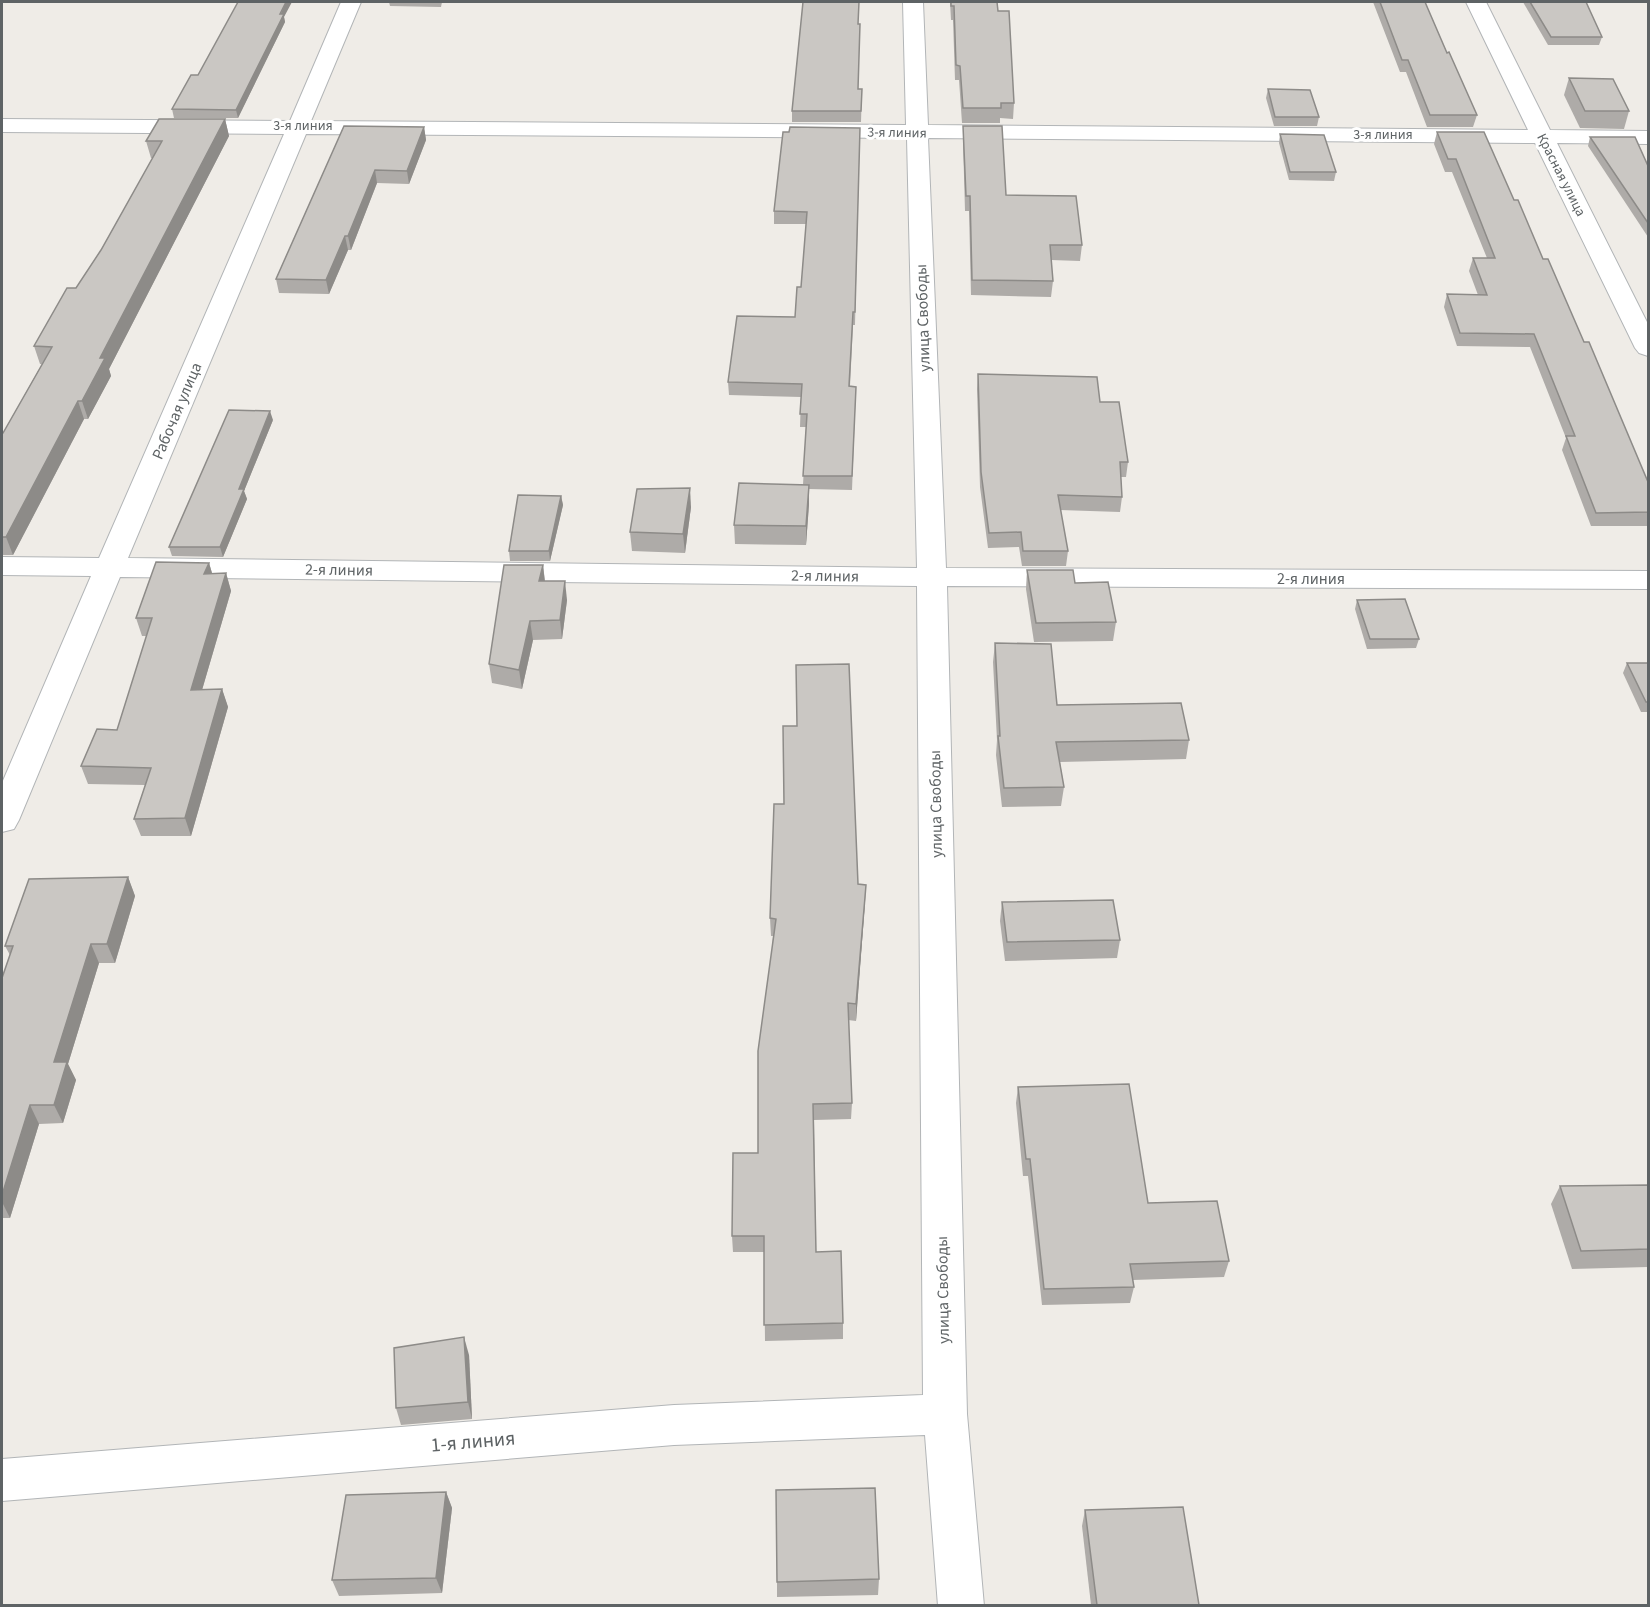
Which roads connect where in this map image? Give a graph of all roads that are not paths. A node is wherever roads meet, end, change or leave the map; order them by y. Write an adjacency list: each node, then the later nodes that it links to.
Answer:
1 (351, 2): 5 (street, Рабочая улица)
2 (913, 2): 6 (street, улица Свободы)
3 (1476, 2): 7 (street, Красная улица)
4 (2, 125): 5 (street, 3-я линия)
5 (300, 126): 6 (street, 3-я линия); 11 (street, Рабочая улица)
6 (916, 133): 7 (street, 3-я линия); 12 (street, улица Свободы)
7 (1540, 135): 8 (street, 3-я линия); 9 (street, Красная улица)
8 (1648, 137)
9 (1648, 348)
10 (2, 566): 11 (street, 2-я линия)
11 (109, 568): 12 (street, 2-я линия); 14 (street, Рабочая улица)
12 (932, 577): 13 (street, 2-я линия); 15 (street, улица Свободы)
13 (1648, 580)
14 (2, 820)
15 (945, 1414): 16 (street, 1-я линия); 17 (street, улица Свободы)
16 (2, 1480)
17 (961, 1605)

